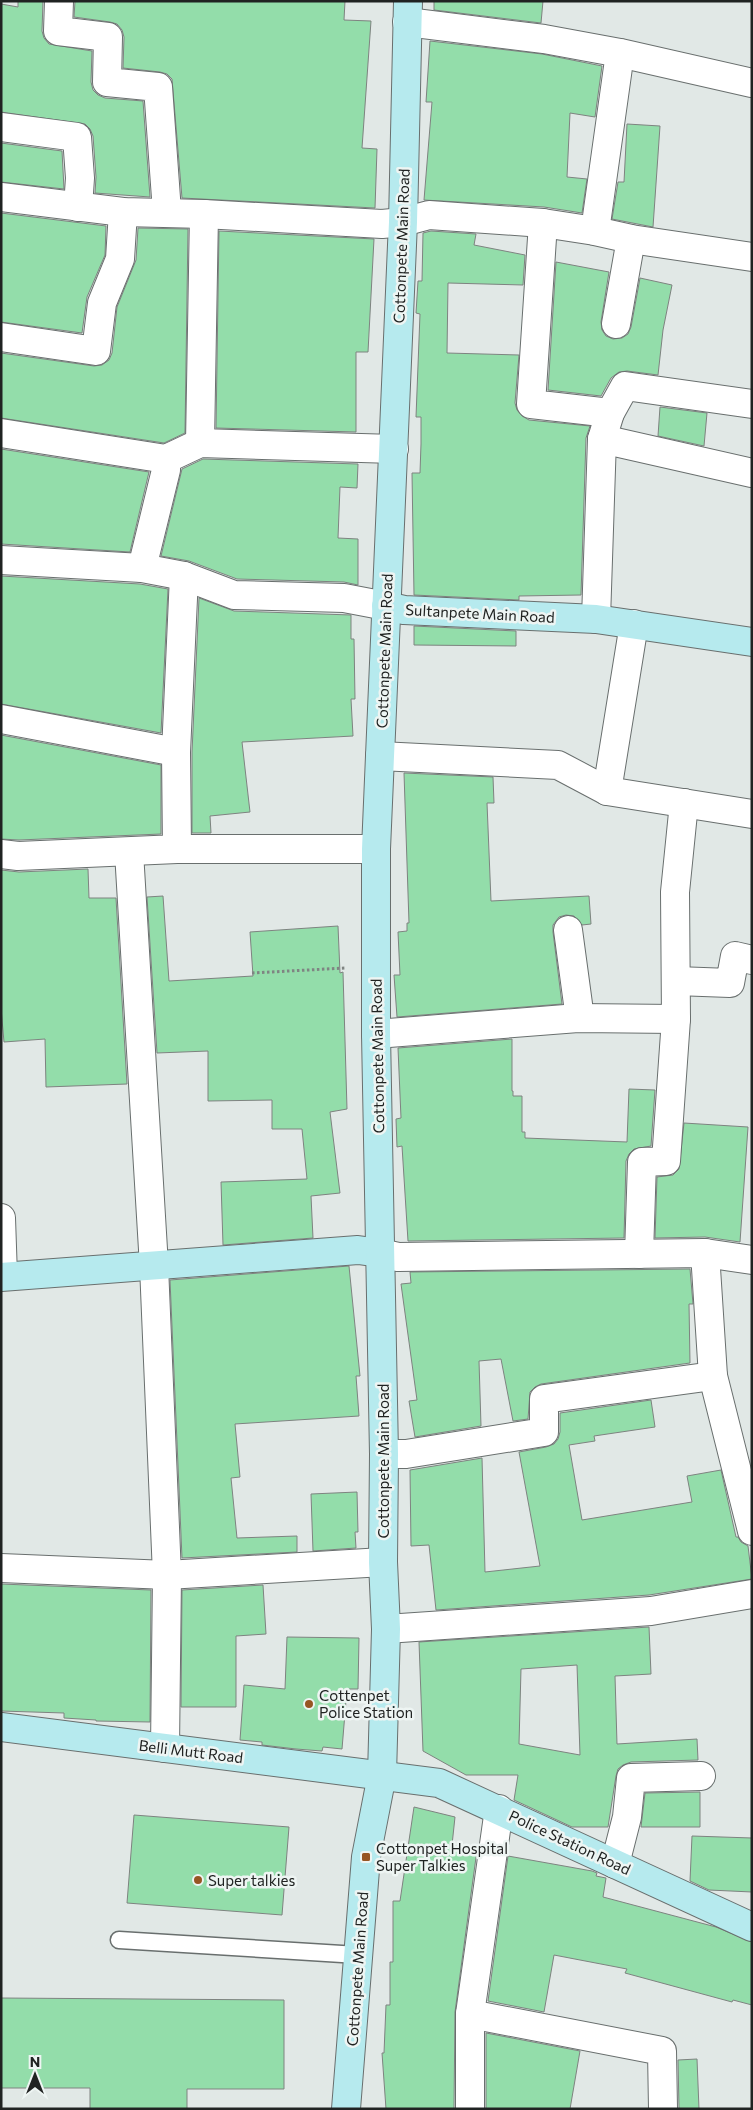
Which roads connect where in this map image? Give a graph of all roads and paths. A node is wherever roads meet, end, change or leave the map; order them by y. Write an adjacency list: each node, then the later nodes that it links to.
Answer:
1 (59, 1): 9 (street)
2 (407, 12): 3 (street); 11 (main road, Cottonpete Main Road)
3 (620, 53): 4 (street); 13 (street)
4 (752, 83)
5 (1, 127): 7 (street)
6 (1, 197): 7 (street)
7 (78, 207): 8 (street)
8 (123, 212): 9 (street); 17 (street)
9 (167, 212): 10 (street)
10 (204, 214): 11 (street); 22 (street)
11 (403, 222): 12 (street); 23 (main road, Cottonpete Main Road)
12 (543, 223): 13 (street); 19 (street)
13 (595, 231): 14 (street)
14 (631, 239): 15 (street); 16 (street)
15 (752, 257)
16 (616, 324)
17 (1, 337)
18 (752, 404): 19 (street)
19 (610, 413): 21 (street)
20 (1, 433): 24 (street)
21 (602, 439): 25 (street); 30 (street)
22 (200, 443): 23 (street); 24 (street)
23 (394, 449): 29 (main road, Cottonpete Main Road)
24 (166, 459): 27 (street)
25 (752, 473)
26 (1, 560): 27 (street, Sultanpete Main Road)
27 (142, 568): 28 (street, Sultanpete Main Road)
28 (184, 576): 29 (street, Sultanpete Main Road); 34 (street)
29 (386, 606): 30 (main road, Sultanpete Main Road); 35 (main road, Cottonpete Main Road)
30 (596, 619): 31 (main road, Sultanpete Main Road)
31 (634, 624): 32 (main road, Sultanpete Main Road); 36 (street)
32 (752, 642)
33 (1, 719): 34 (street)
34 (176, 752): 39 (street)
35 (380, 756): 36 (street); 40 (main road, Cottonpete Main Road)
36 (607, 791): 37 (street)
37 (684, 803): 38 (street); 47 (street)
38 (752, 814)
39 (177, 849): 40 (street); 41 (street)
40 (376, 849): 45 (main road, Cottonpete Main Road)
41 (129, 852): 42 (street); 56 (street)
42 (1, 854)
43 (568, 930): 48 (street)
44 (752, 960): 47 (street)
45 (376, 968): 46 (path); 50 (main road, Cottonpete Main Road)
46 (252, 973)
47 (676, 981): 49 (street)
48 (578, 1018): 49 (street); 50 (street)
49 (676, 1019): 53 (street)
50 (376, 1034): 52 (main road, Cottonpete Main Road)
51 (1, 1218): 57 (street)
52 (380, 1254): 53 (street); 56 (main road); 59 (main road, Cottonpete Main Road)
53 (639, 1254): 54 (street)
54 (705, 1254): 55 (street); 58 (street)
55 (752, 1260)
56 (154, 1266): 57 (main road); 63 (street)
57 (2, 1276)
58 (712, 1376): 59 (street); 60 (street)
59 (384, 1454): 61 (main road, Cottonpete Main Road)
60 (752, 1531)
61 (383, 1562): 63 (street); 65 (main road, Cottonpete Main Road)
62 (1, 1568): 63 (street)
63 (167, 1575): 67 (street)
64 (752, 1594): 65 (street)
65 (386, 1629): 68 (main road, Cottonpete Main Road)
66 (1, 1727): 67 (main road, Belli Mutt Road)
67 (164, 1748): 68 (main road, Belli Mutt Road)
68 (382, 1775): 70 (main road, Police Station Road); 74 (main road, Cottonpete Main Road)
69 (701, 1776): 71 (street)
70 (499, 1809): 71 (main road, Police Station Road); 75 (street)
71 (615, 1864): 72 (main road, Police Station Road)
72 (752, 1928)
73 (119, 1940): 74 (lane)
74 (358, 1955): 76 (main road, Cottonpete Main Road)
75 (470, 2014): 77 (street); 78 (street)
76 (346, 2109)
77 (470, 2109)
78 (663, 2109)

